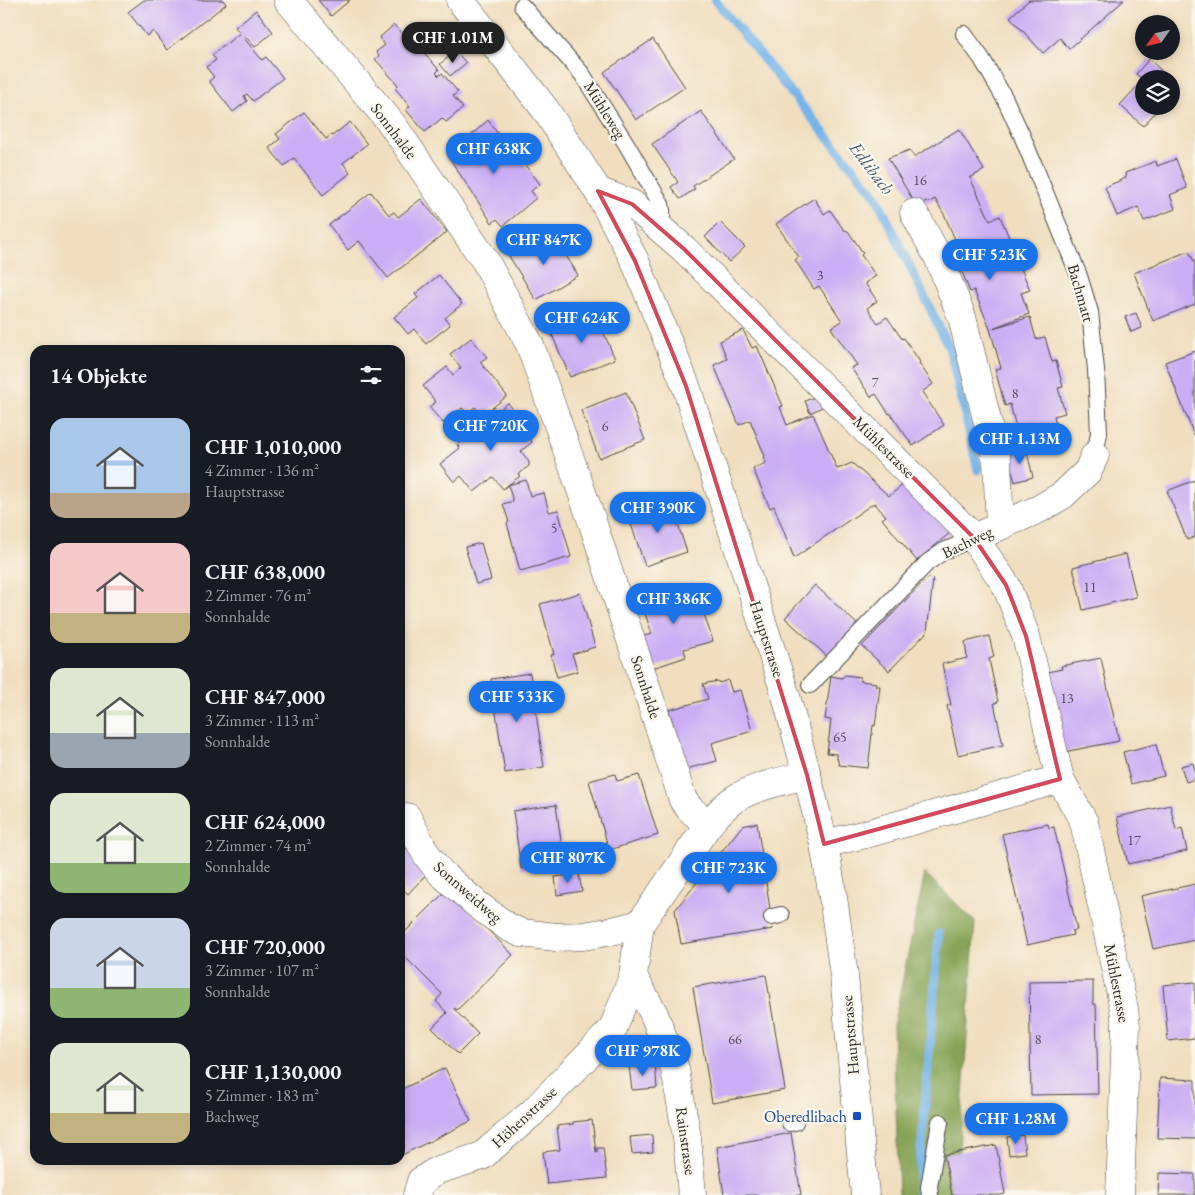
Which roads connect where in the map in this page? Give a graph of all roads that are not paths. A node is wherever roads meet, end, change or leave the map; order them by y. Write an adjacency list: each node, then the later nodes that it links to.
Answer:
1 (288, 0): 15 (street, Sonnhalde)
2 (460, 0): 5 (street, Hauptstrasse)
3 (522, 6): 7 (lane, Mühleweg)
4 (964, 34): 8 (lane, Bachmatt)
5 (598, 191): 7 (street, Mühlestrasse); 12 (street, Hauptstrasse)
6 (914, 214): 9 (street, Bachweg)
7 (658, 227): 10 (street, Mühlestrasse)
8 (1095, 455): 9 (street, Bachmatt)
9 (1000, 526): 10 (street, Bachweg)
10 (974, 538): 11 (lane, Bachweg); 13 (street, Mühlestrasse)
11 (810, 685)
12 (807, 775): 15 (street, Höhenstrasse); 16 (street, Hauptstrasse)
13 (1060, 779): 16 (street); 24 (street, Mühlestrasse)
14 (407, 817): 17 (street, Sonnweidweg)
15 (708, 825): 17 (street, Höhenstrasse)
16 (824, 844): 22 (street, Hauptstrasse)
17 (640, 924): 18 (street, Höhenstrasse)
18 (633, 976): 20 (street, Höhenstrasse); 21 (street, Rainstrasse)
19 (940, 1122): 23 (lane)
20 (417, 1195)
21 (692, 1195)
22 (864, 1195)
23 (930, 1195)
24 (1120, 1195)

